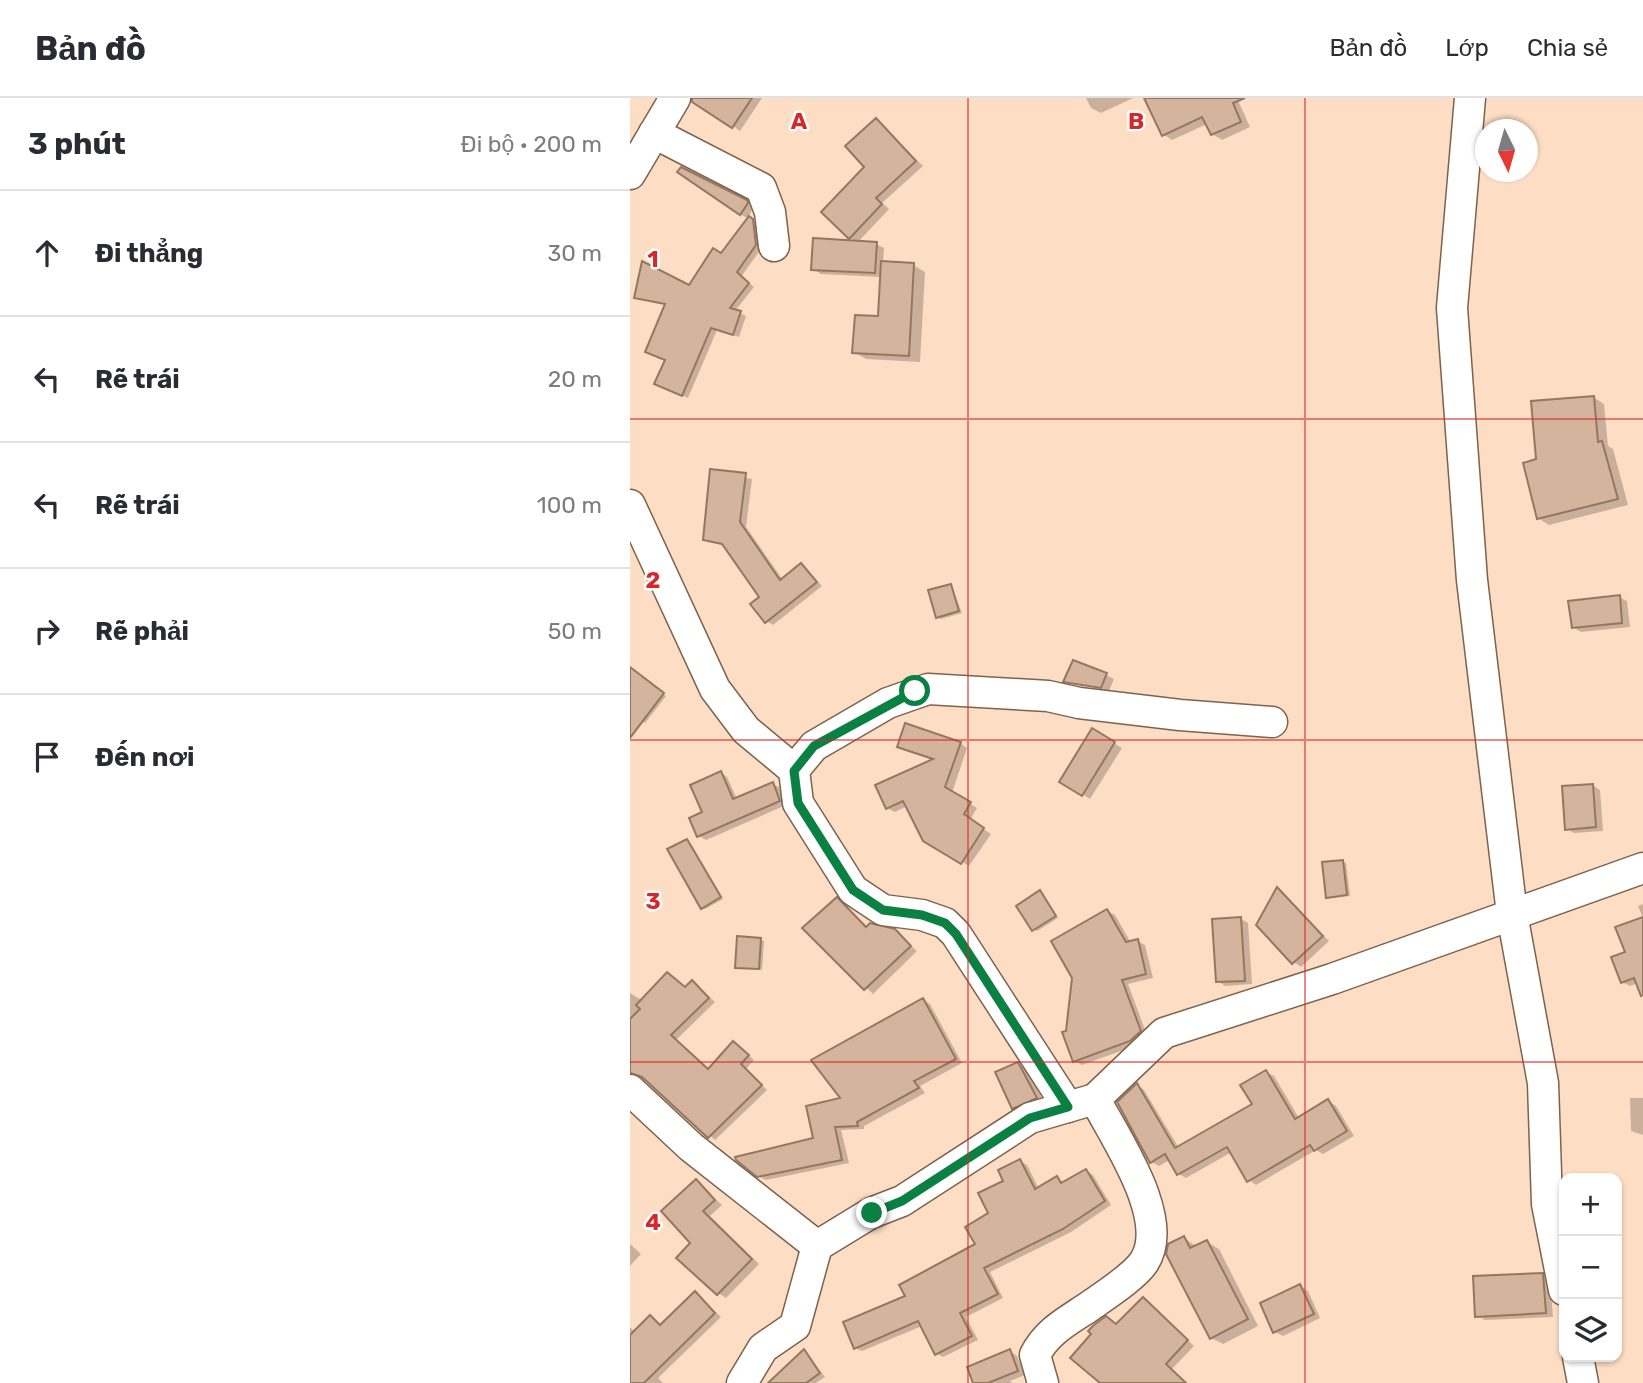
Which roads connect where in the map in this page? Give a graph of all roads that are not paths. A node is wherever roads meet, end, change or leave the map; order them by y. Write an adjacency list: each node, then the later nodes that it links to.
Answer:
1 (675, 98): 3 (street)
2 (1470, 98): 10 (street)
3 (654, 133): 4 (street); 5 (street)
4 (630, 174)
5 (774, 246)
6 (630, 505): 8 (street)
7 (1272, 722): 8 (street)
8 (794, 771): 12 (street)
9 (1643, 867): 10 (street)
10 (1512, 914): 12 (street); 14 (street)
11 (630, 1090): 13 (street)
12 (1081, 1103): 13 (street); 17 (street)
13 (817, 1246): 16 (street)
14 (1559, 1266)
15 (1579, 1362): 18 (street)
16 (742, 1383)
17 (1043, 1383)
18 (1583, 1383)

